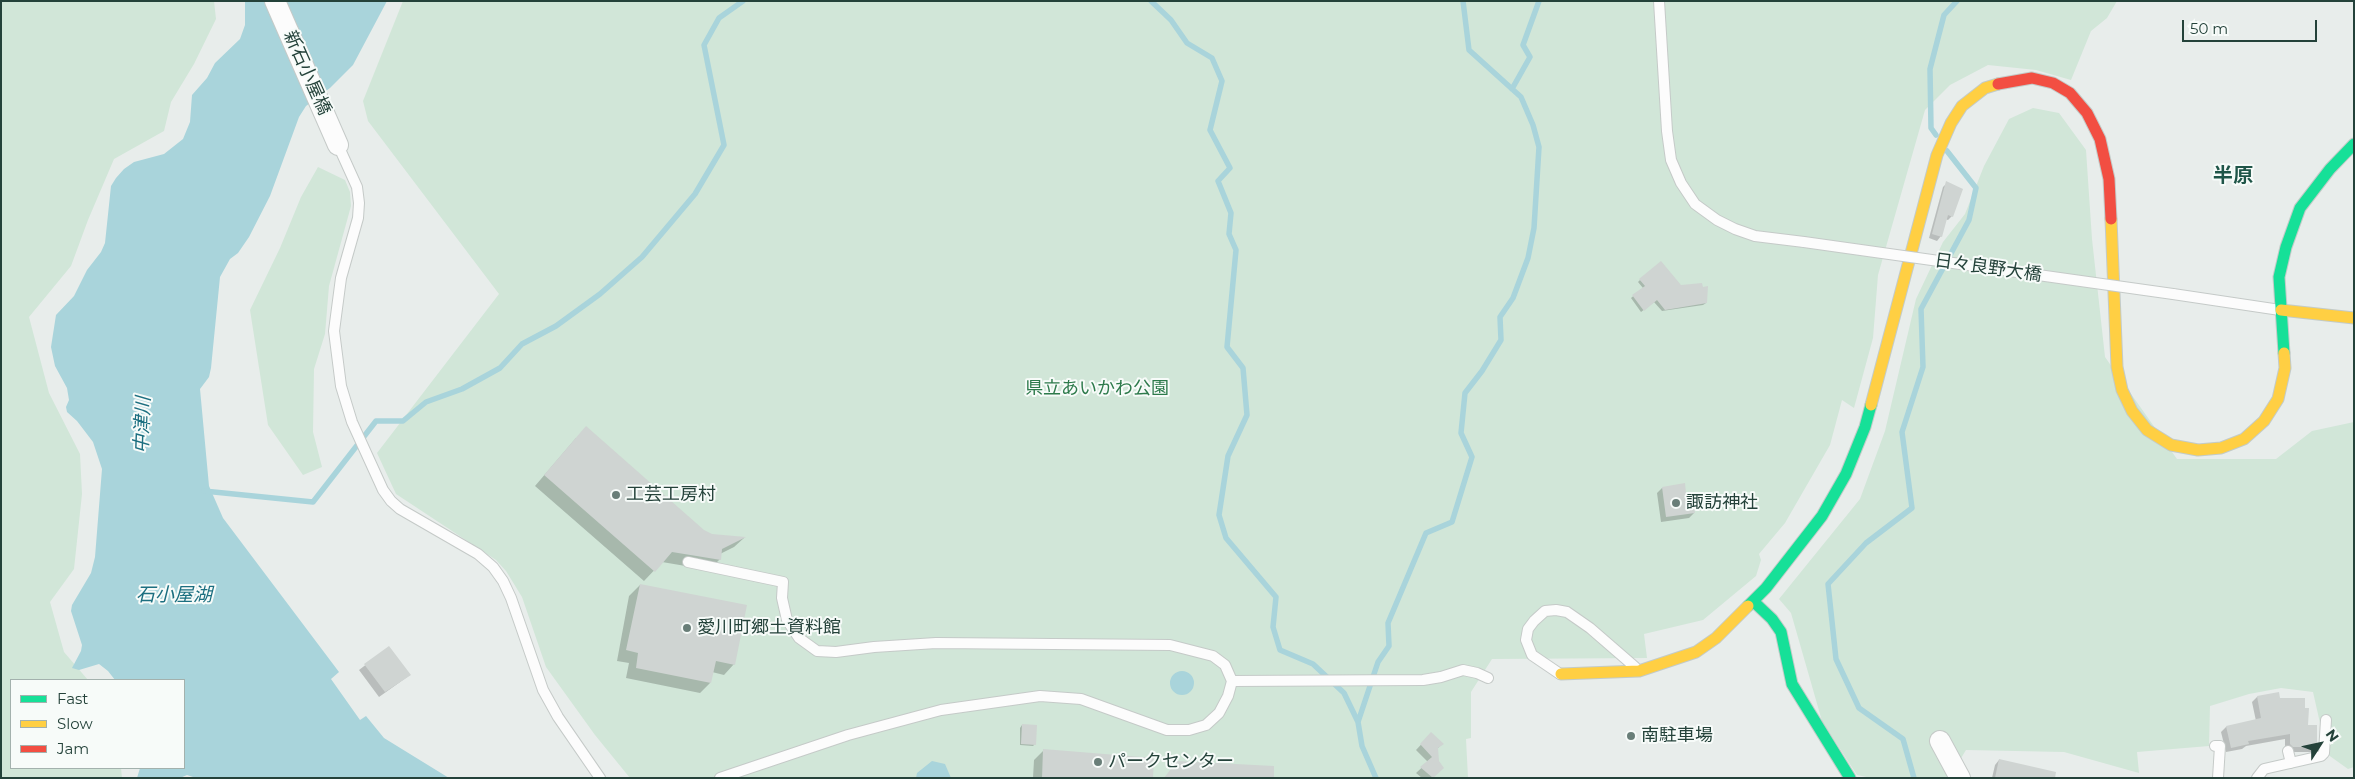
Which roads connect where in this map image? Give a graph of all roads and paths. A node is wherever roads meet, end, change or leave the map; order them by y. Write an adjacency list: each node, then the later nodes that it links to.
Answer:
1 (275, 1): 4 (street, 新石小屋橋)
2 (1659, 1): 5 (lane, 日々良野大橋, bridge)
3 (2354, 144): 5 (street)
4 (338, 145): 18 (lane)
5 (2281, 310): 6 (street); 8 (street)
6 (2354, 318)
7 (688, 562): 12 (lane)
8 (1753, 601): 9 (street); 20 (street)
9 (1639, 671): 10 (street); 10 (lane)
10 (1561, 674)
11 (1488, 678): 12 (lane)
12 (1232, 681): 19 (lane)
13 (2326, 720): 17 (lane)
14 (1940, 741): 21 (street)
15 (2215, 746): 22 (lane)
16 (2288, 751): 17 (lane)
17 (2291, 763): 23 (lane)
18 (600, 778)
19 (720, 778)
20 (1850, 778)
21 (1960, 778)
22 (2218, 778)
23 (2257, 778)

